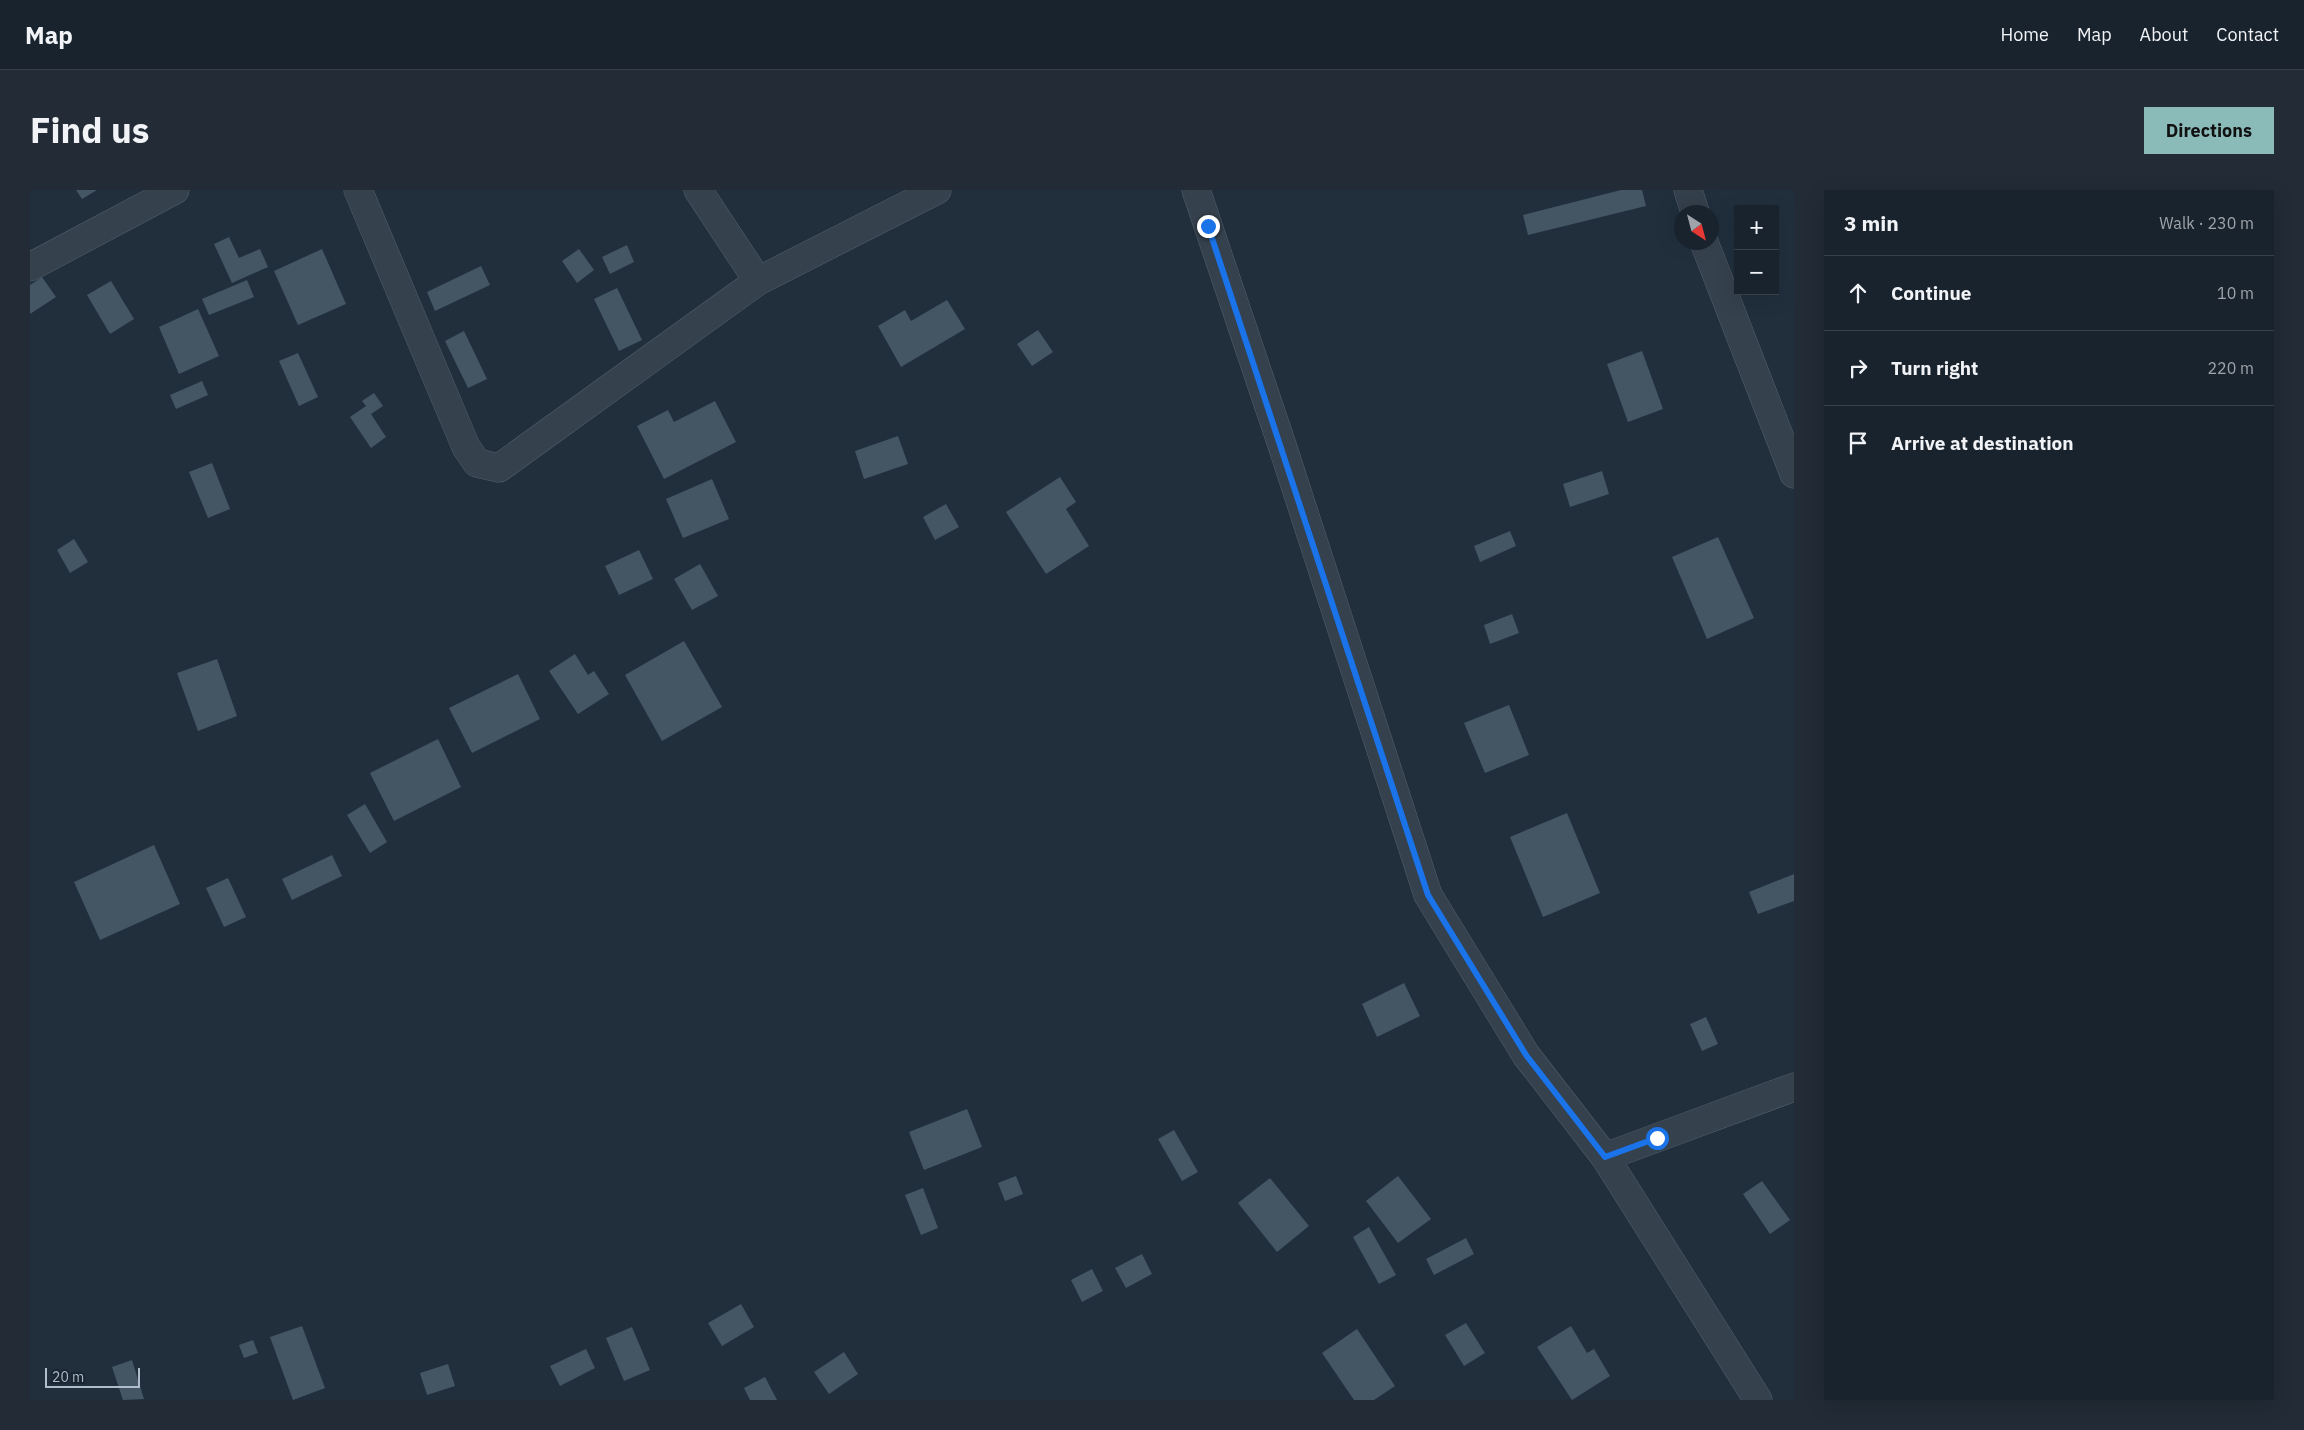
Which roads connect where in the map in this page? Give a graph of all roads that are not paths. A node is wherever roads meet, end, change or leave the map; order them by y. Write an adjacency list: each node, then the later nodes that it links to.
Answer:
1 (175, 190): 9 (street)
2 (358, 190): 10 (street)
3 (698, 190): 10 (street)
4 (937, 190): 10 (street)
5 (1196, 190): 13 (street)
6 (1688, 190): 7 (street)
7 (1693, 205)
8 (1707, 250): 11 (street)
9 (30, 266)
10 (758, 281)
11 (1794, 474)
12 (1794, 1087): 13 (street)
13 (1605, 1157): 14 (street)
14 (1758, 1400)

